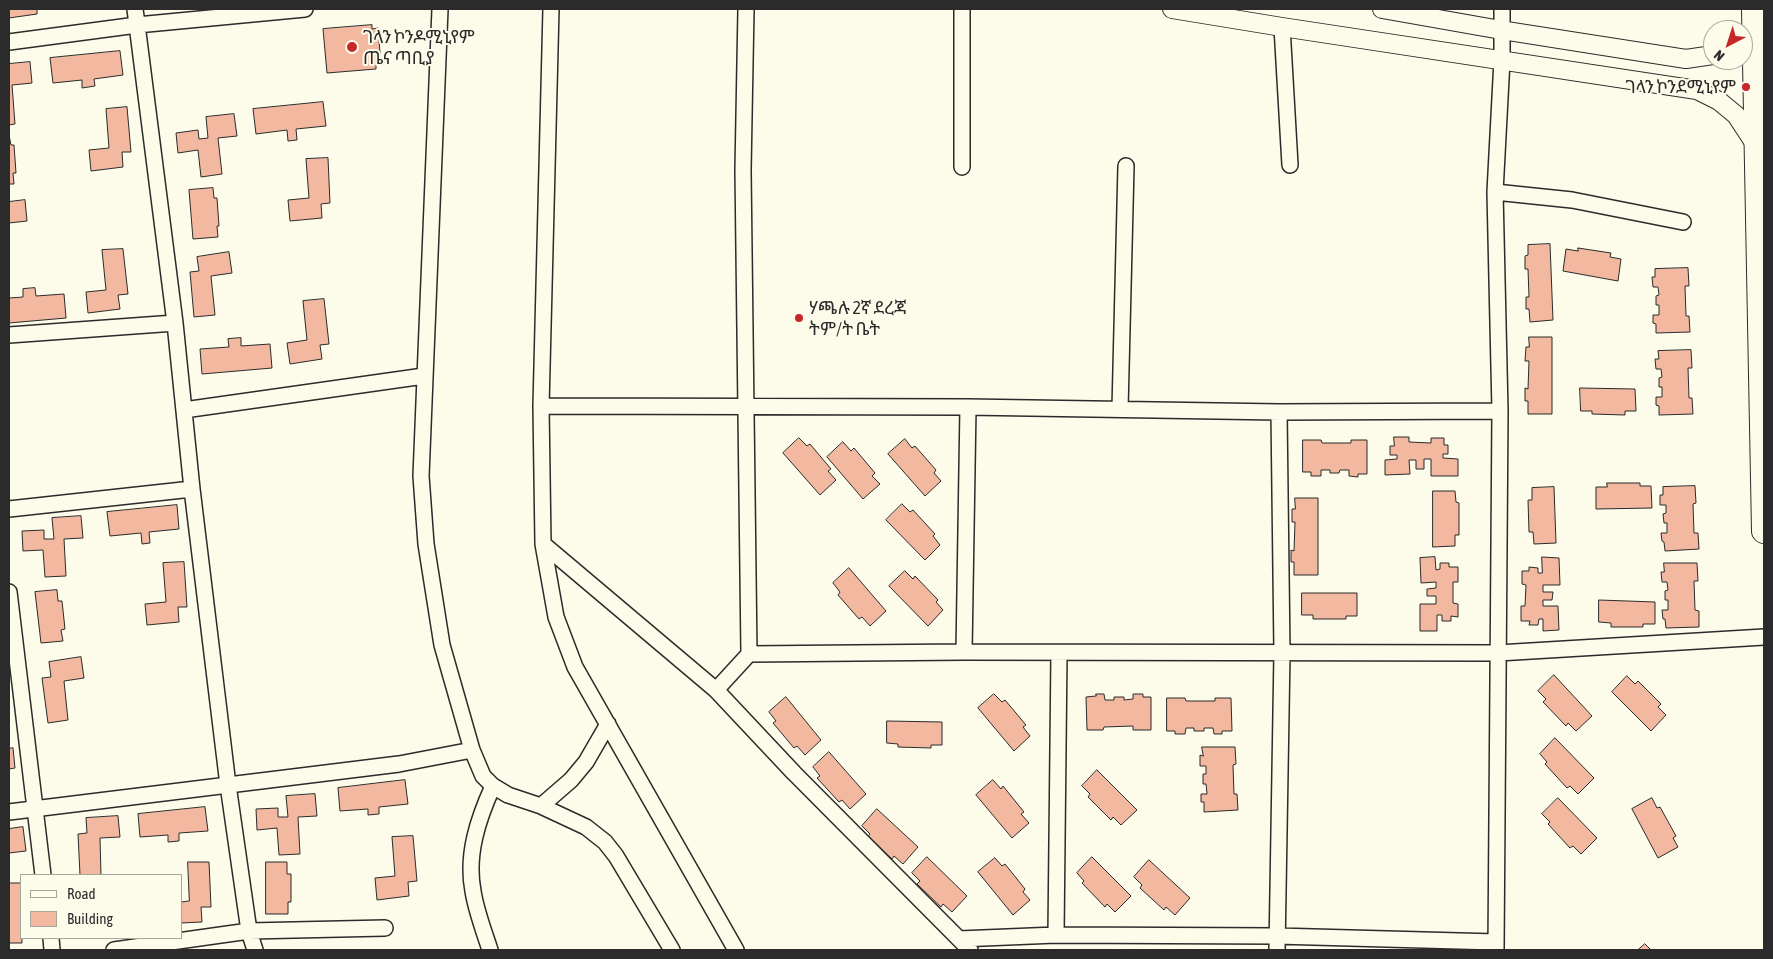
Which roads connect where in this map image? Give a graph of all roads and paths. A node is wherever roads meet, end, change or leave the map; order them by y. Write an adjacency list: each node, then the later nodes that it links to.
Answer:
1 (135, 9): 10 (street)
2 (305, 9): 10 (street)
3 (440, 9): 25 (street)
4 (551, 9): 26 (street)
5 (746, 9): 27 (street)
6 (962, 9): 20 (street)
7 (1172, 9): 11 (street)
8 (1382, 9): 12 (street)
9 (1502, 9): 12 (street)
10 (137, 25): 13 (street); 23 (street)
11 (1282, 27): 15 (street); 18 (street)
12 (1501, 30): 14 (street); 15 (street)
13 (9, 42)
14 (1703, 56)
15 (1502, 60): 17 (street); 21 (street)
16 (1753, 70): 17 (highway)
17 (1757, 147): 35 (highway)
18 (1290, 165)
19 (1126, 166): 29 (street)
20 (962, 167)
21 (1495, 192): 22 (street); 31 (street)
22 (1682, 222)
23 (175, 323): 24 (street); 30 (street)
24 (9, 335)
25 (424, 376): 30 (street); 46 (street)
26 (541, 406): 27 (street); 36 (street)
27 (746, 406): 28 (street); 43 (street)
28 (968, 407): 29 (street); 39 (street)
29 (1120, 409): 32 (street)
30 (184, 410): 33 (street)
31 (1500, 411): 32 (street); 42 (street)
32 (1279, 412): 41 (street)
33 (192, 489): 34 (street); 47 (street)
34 (9, 509)
35 (1764, 531)
36 (543, 544): 44 (street); 45 (street)
37 (9, 592): 50 (street)
38 (1764, 637): 42 (street)
39 (964, 652): 40 (street); 43 (street)
40 (1058, 653): 41 (street); 55 (street)
41 (1282, 653): 42 (street); 56 (street)
42 (1498, 653): 58 (street)
43 (749, 654): 44 (street)
44 (716, 690): 57 (street)
45 (608, 724): 49 (street); 63 (street)
46 (472, 750): 47 (street); 48 (street)
47 (228, 785): 50 (street); 54 (street)
48 (493, 786): 49 (street); 61 (street)
49 (541, 806): 62 (street)
50 (35, 810): 51 (street); 52 (street)
51 (9, 812)
52 (43, 874)
53 (384, 928): 54 (street)
54 (249, 931): 59 (street); 60 (street)
55 (1056, 935): 56 (street); 57 (street)
56 (1277, 943): 58 (street)
57 (964, 945)
58 (1496, 946)
59 (114, 950)
60 (255, 950)
61 (490, 950)
62 (672, 950)
63 (736, 950)

